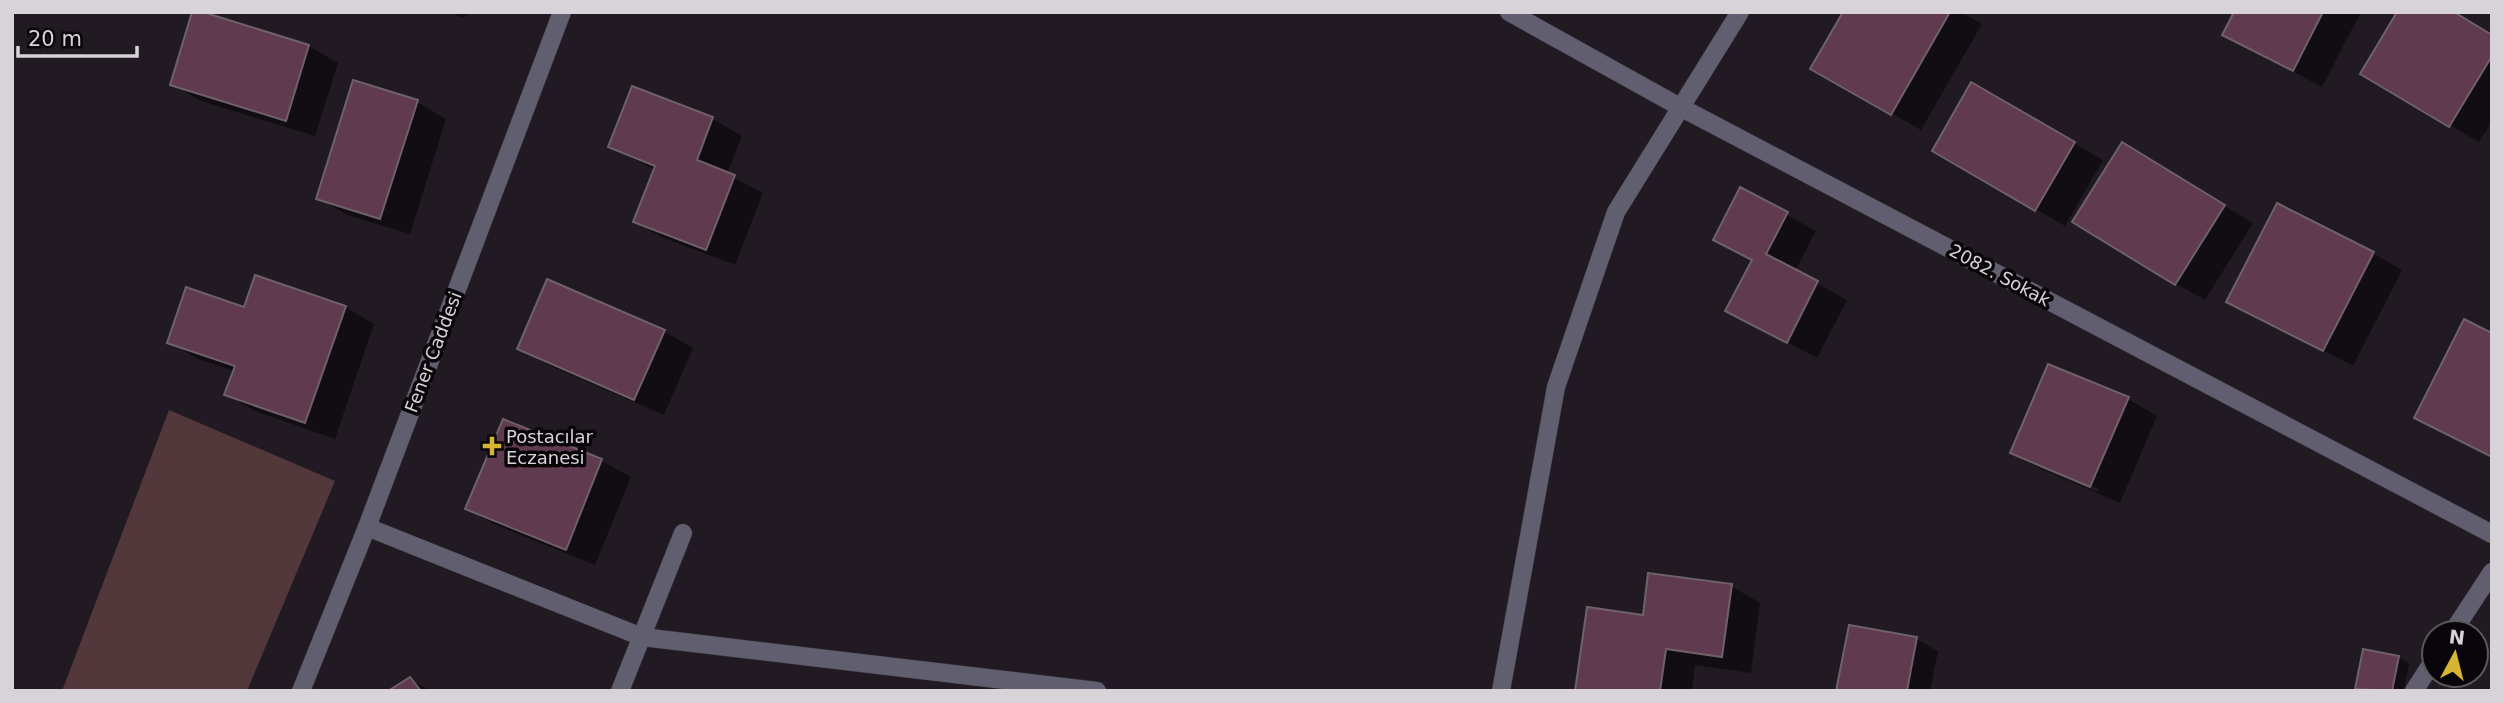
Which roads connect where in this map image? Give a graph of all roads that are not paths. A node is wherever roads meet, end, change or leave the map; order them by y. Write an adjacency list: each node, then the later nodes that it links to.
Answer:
1 (562, 12): 5 (street, Fener Caddesi)
2 (1509, 12): 4 (street, 2082. Sokak)
3 (1740, 12): 4 (street)
4 (1681, 107): 7 (street, 2082. Sokak); 14 (street)
5 (367, 527): 10 (street); 11 (street, Fener Caddesi)
6 (683, 533): 10 (street)
7 (2492, 534)
8 (2492, 572): 9 (street)
9 (2461, 619)
10 (642, 637): 12 (street); 13 (street)
11 (301, 691)
12 (620, 691)
13 (1097, 691)
14 (1501, 691)

